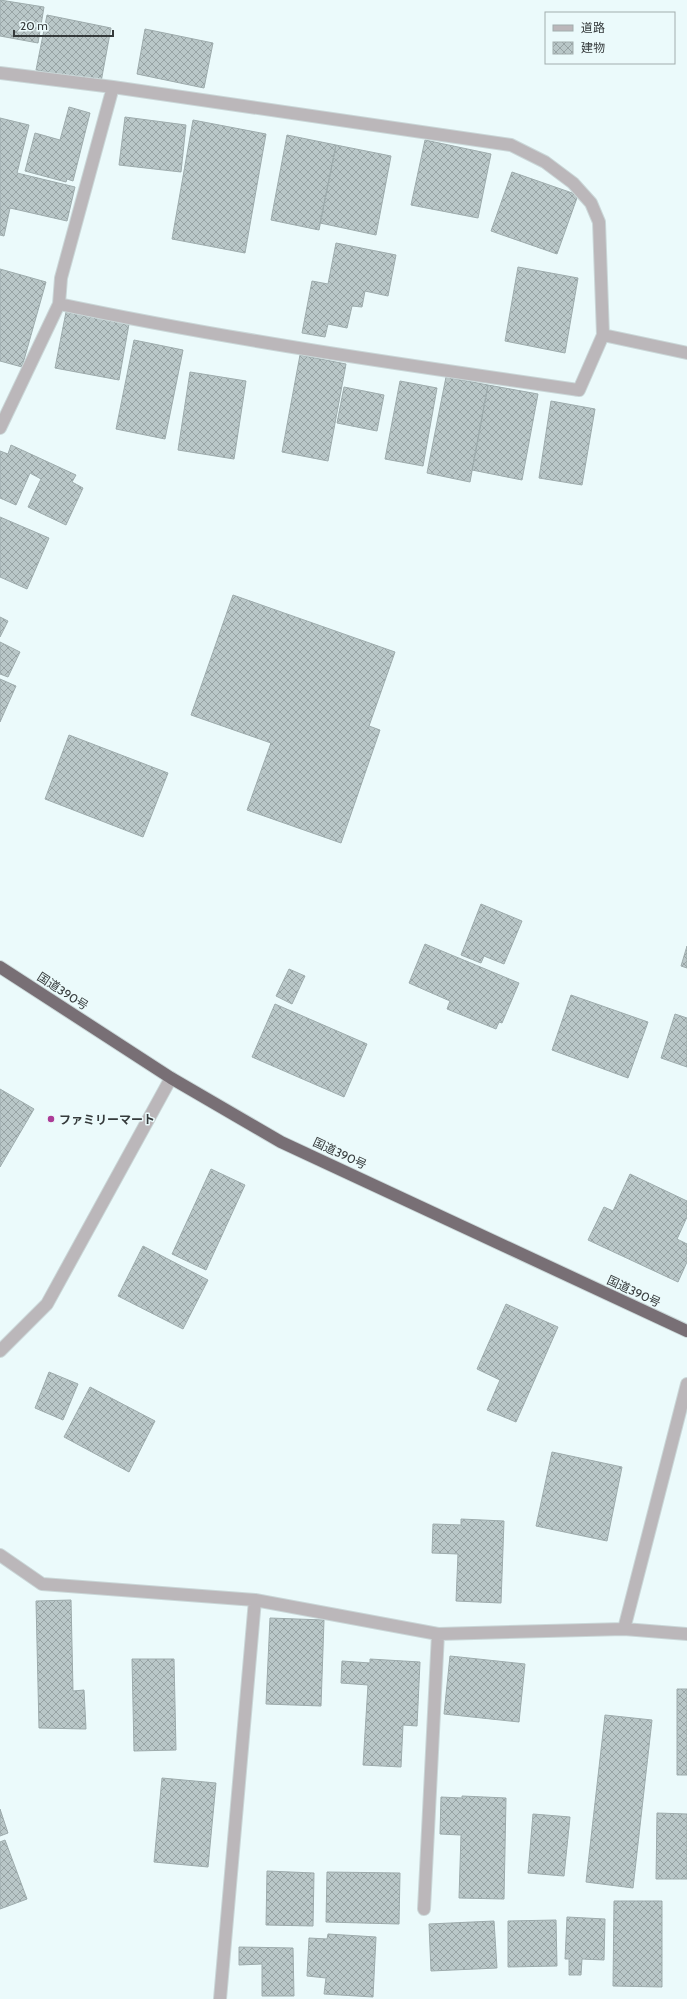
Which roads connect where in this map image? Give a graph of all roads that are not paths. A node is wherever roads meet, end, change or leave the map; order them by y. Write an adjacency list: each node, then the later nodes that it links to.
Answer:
1 (0, 73): 2 (street)
2 (112, 87): 3 (street); 4 (street)
3 (59, 304): 4 (street); 6 (street)
4 (603, 335): 5 (street)
5 (687, 353)
6 (0, 428)
7 (0, 967): 8 (highway, 国道390号)
8 (171, 1078): 9 (highway, 国道390号); 10 (street)
9 (687, 1331)
10 (0, 1351)
11 (687, 1384): 14 (street)
12 (0, 1555): 13 (street)
13 (254, 1600): 15 (street); 18 (street)
14 (624, 1629): 15 (street); 16 (street)
15 (438, 1634): 17 (street)
16 (687, 1634)
17 (424, 1910)
18 (220, 1999)

